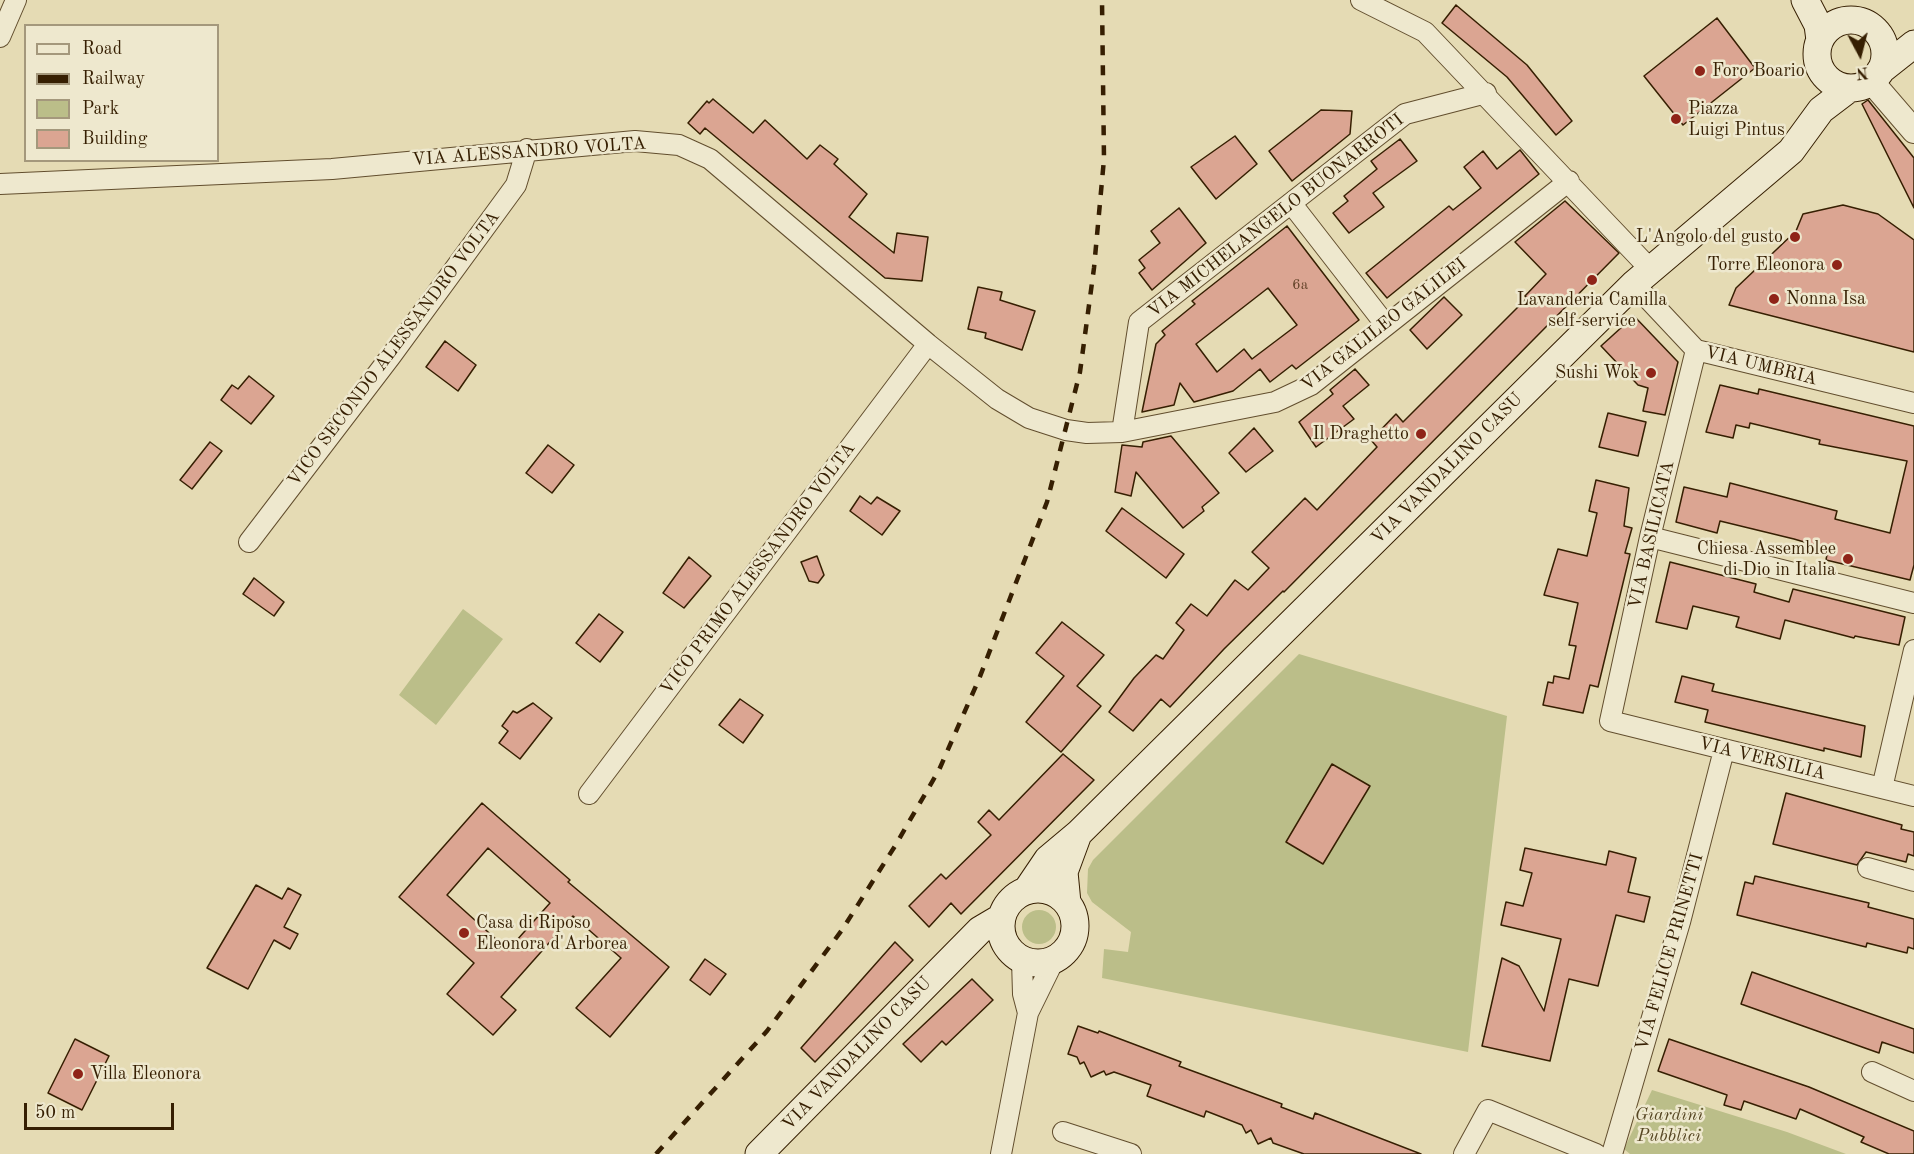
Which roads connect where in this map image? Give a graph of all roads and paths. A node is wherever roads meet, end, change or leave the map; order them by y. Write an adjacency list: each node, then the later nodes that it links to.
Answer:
1 (16, 0): 6 (street)
2 (1361, 0): 11 (street)
3 (1805, 0): 7 (main road)
4 (1847, 0): 5 (main road)
5 (1867, 24): 7 (main road); 9 (main road)
6 (0, 37)
7 (1820, 40): 10 (main road)
8 (1914, 43): 9 (main road, VIA VANDALINO CASU)
9 (1872, 73): 10 (main road); 12 (main road, VIA VANDALINO CASU); 13 (street)
10 (1825, 76): 12 (main road, VIA VANDALINO CASU)
11 (1486, 93): 15 (street); 17 (street, VIA MICHELANGELO BUONARROTI)
12 (1821, 110): 18 (main road, VIA VANDALINO CASU)
13 (1914, 131)
14 (527, 149): 16 (street, VIA ALESSANDRO VOLTA); 20 (street, VIA ALESSANDRO VOLTA); 25 (street, VICO SECONDO ALESSANDRO VOLTA)
15 (1569, 181): 18 (street); 19 (street, VIA GALILEO GALILEI)
16 (0, 184)
17 (1291, 203): 19 (street); 23 (street, VIA MICHELANGELO BUONARROTI)
18 (1642, 277): 21 (street, VIA UMBRIA); 33 (main road, VIA VANDALINO CASU)
19 (1385, 324): 23 (street, VIA GALILEO GALILEI)
20 (928, 344): 23 (street, VIA ALESSANDRO VOLTA); 31 (street, VICO PRIMO ALESSANDRO VOLTA)
21 (1696, 350): 22 (street, VIA UMBRIA); 24 (street, VIA BASILICATA)
22 (1914, 403)
23 (1114, 432)
24 (1650, 537): 26 (street); 28 (street, VIA BASILICATA)
25 (249, 542)
26 (1914, 603)
27 (1914, 650): 30 (street)
28 (1610, 721): 29 (street, VIA VERSILIA)
29 (1724, 750): 30 (street, VIA VERSILIA); 51 (street, VIA FELICE PRINETTI)
30 (1882, 788): 32 (street, VIA VERSILIA)
31 (589, 794)
32 (1914, 796)
33 (1078, 833): 36 (main road, VIA VANDALINO CASU); 37 (main road, VIA VANDALINO CASU)
34 (1869, 868): 35 (street)
35 (1914, 881)
36 (1027, 890): 37 (main road); 38 (main road)
37 (1067, 903): 41 (main road)
38 (1002, 917): 39 (main road); 40 (main road, VIA VANDALINO CASU)
39 (1014, 953): 40 (main road); 41 (main road); 42 (street)
40 (956, 955): 46 (main road, VIA VANDALINO CASU)
41 (1054, 960): 42 (street)
42 (1028, 1013): 47 (street)
43 (1872, 1072): 44 (street)
44 (1914, 1091)
45 (1063, 1132): 48 (street)
46 (759, 1154)
47 (1001, 1154)
48 (1131, 1154)
49 (1464, 1154): 50 (street)
50 (1596, 1154)
51 (1612, 1154)

